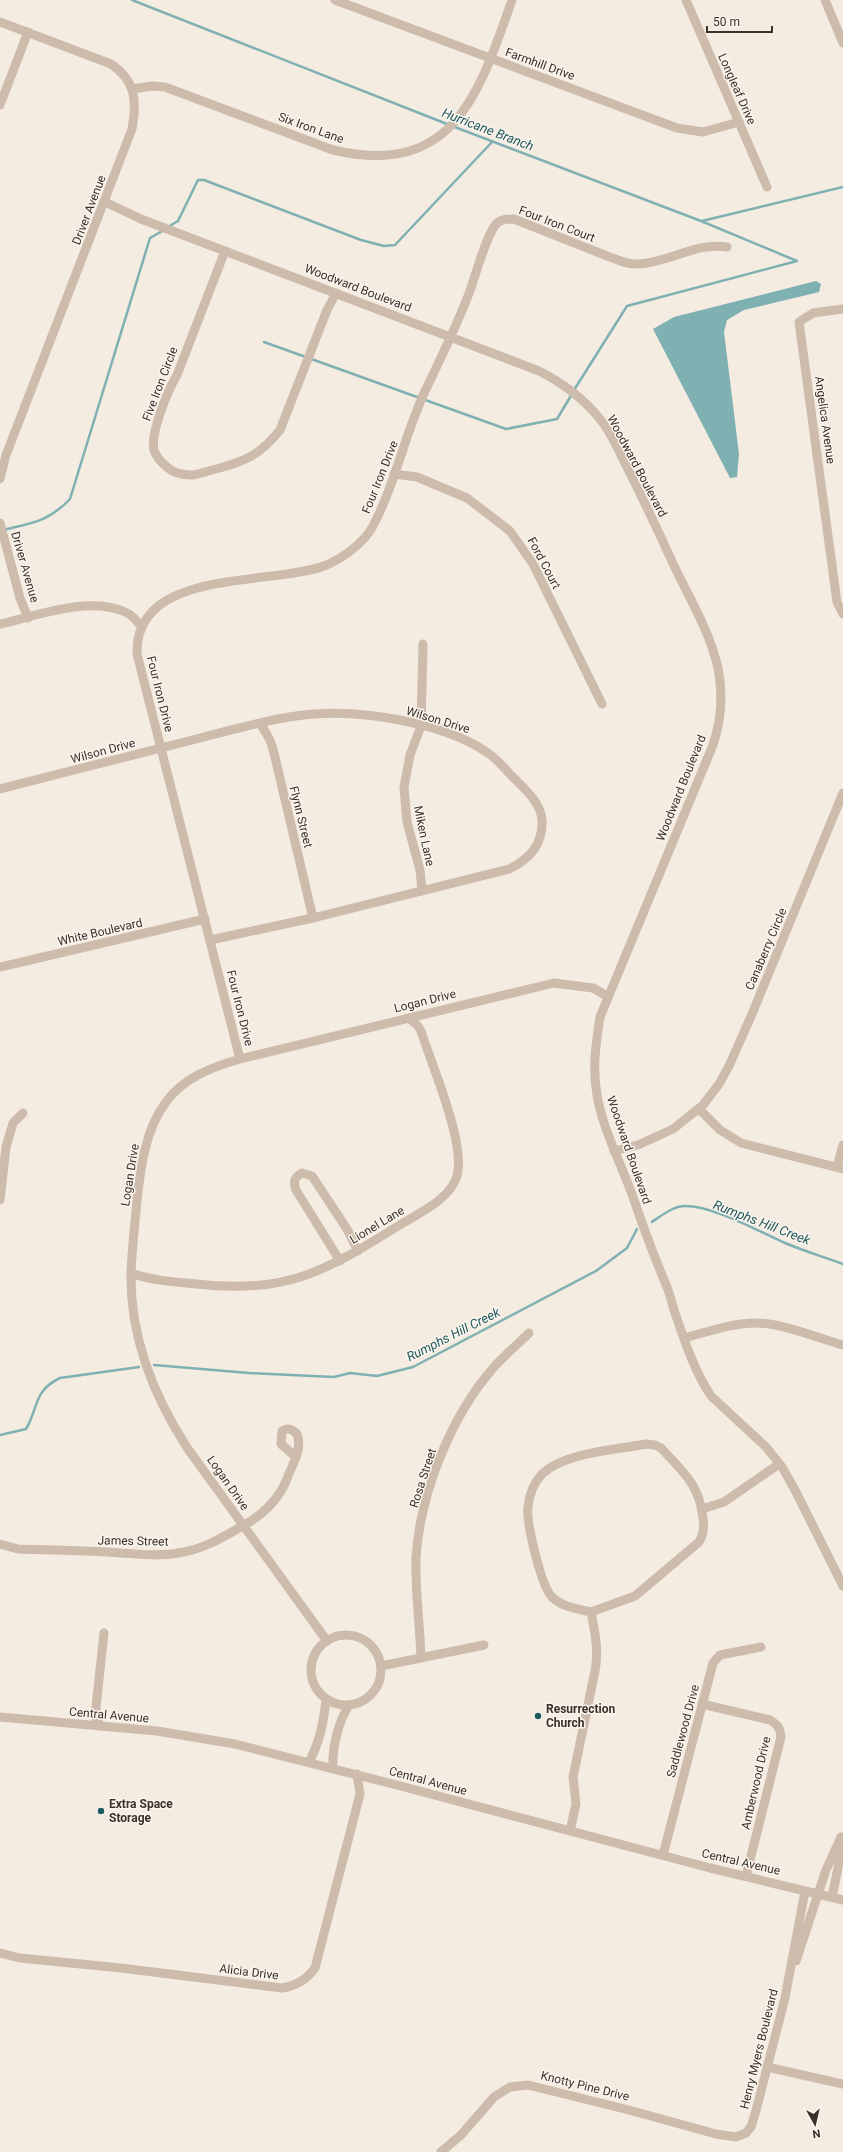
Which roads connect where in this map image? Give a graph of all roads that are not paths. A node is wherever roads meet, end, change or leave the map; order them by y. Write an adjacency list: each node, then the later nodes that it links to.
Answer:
1 (336, 0): 8 (street, Farmhill Drive)
2 (512, 0): 8 (street, Six Iron Lane)
3 (686, 0): 11 (street, Longleaf Drive)
4 (825, 0): 7 (street)
5 (0, 22): 6 (street, Driver Avenue)
6 (28, 32): 9 (street, Driver Avenue); 10 (street)
7 (843, 42)
8 (490, 58): 9 (street, Six Iron Lane); 11 (street, Farmhill Drive)
9 (132, 89): 13 (street, Driver Avenue)
10 (0, 105)
11 (739, 122): 12 (street, Longleaf Drive)
12 (767, 187)
13 (104, 202): 15 (street, Woodward Boulevard); 20 (street, Driver Avenue)
14 (727, 247): 18 (street, Four Iron Court)
15 (225, 251): 16 (street, Woodward Boulevard); 16 (street, Five Iron Circle)
16 (336, 293): 18 (street, Woodward Boulevard)
17 (843, 309): 22 (street, Angelica Avenue)
18 (450, 336): 19 (street, Four Iron Drive); 38 (street, Woodward Boulevard)
19 (394, 474): 25 (street, Four Iron Drive); 27 (street, Ford Court)
20 (0, 479)
21 (0, 523): 23 (street, Driver Avenue)
22 (843, 614)
23 (28, 618): 24 (street); 25 (street)
24 (0, 624)
25 (142, 627): 30 (street, Four Iron Drive)
26 (423, 644): 29 (street, Miken Lane)
27 (602, 704)
28 (260, 723): 29 (street, Wilson Drive); 30 (street, Wilson Drive); 34 (street, Flynn Street)
29 (421, 726): 33 (street, Miken Lane); 33 (street, Wilson Drive)
30 (161, 748): 31 (street, Wilson Drive); 35 (street, Four Iron Drive)
31 (0, 789)
32 (843, 793): 41 (street, Canaberry Circle)
33 (422, 891): 34 (street, Wilson Drive)
34 (313, 918): 36 (street, Wilson Drive)
35 (205, 919): 36 (street, Four Iron Drive); 37 (street, White Boulevard)
36 (210, 940): 40 (street, Four Iron Drive)
37 (0, 967)
38 (607, 996): 39 (street, Logan Drive); 45 (street, Woodward Boulevard)
39 (409, 1018): 40 (street, Logan Drive); 48 (street, Lionel Lane)
40 (240, 1059): 50 (street, Logan Drive)
41 (699, 1108): 45 (street, Canaberry Circle); 46 (street)
42 (23, 1113): 44 (street)
43 (843, 1145): 46 (street)
44 (3, 1147): 47 (street)
45 (614, 1151): 52 (street, Woodward Boulevard)
46 (840, 1168)
47 (0, 1200)
48 (358, 1251): 49 (street, Lionel Lane); 49 (street)
49 (340, 1261): 50 (street, Lionel Lane)
50 (131, 1273): 57 (street, Logan Drive)
51 (529, 1333): 65 (street, Rosa Street)
52 (684, 1338): 53 (street); 55 (street, Woodward Boulevard)
53 (843, 1345)
54 (296, 1457): 57 (street, James Street)
55 (779, 1464): 56 (street); 59 (street, Woodward Boulevard)
56 (702, 1509): 60 (street); 60 (street)
57 (243, 1526): 58 (street, James Street); 62 (street, Logan Drive)
58 (0, 1544)
59 (843, 1586)
60 (591, 1612): 75 (street)
61 (104, 1633): 71 (street)
62 (327, 1640): 66 (street); 67 (street)
63 (484, 1645): 65 (street)
64 (761, 1647): 68 (street, Saddlewood Drive)
65 (420, 1658): 66 (street)
66 (381, 1666): 69 (street)
67 (326, 1699): 69 (street); 72 (street)
68 (702, 1704): 77 (street, Saddlewood Drive); 78 (street, Amberwood Drive)
69 (349, 1705): 73 (street)
70 (0, 1717): 71 (street, Central Avenue)
71 (100, 1726): 72 (street, Central Avenue)
72 (309, 1762): 73 (street, Central Avenue)
73 (333, 1768): 74 (street, Central Avenue)
74 (357, 1774): 75 (street, Central Avenue); 83 (street, Alicia Drive)
75 (570, 1831): 77 (street, Central Avenue)
76 (842, 1835): 80 (street); 81 (street)
77 (663, 1855): 78 (street, Central Avenue)
78 (746, 1876): 79 (street, Central Avenue)
79 (805, 1891): 80 (street, Central Avenue); 84 (street, Henry Myers Boulevard)
80 (819, 1894): 81 (street, Central Avenue); 84 (street, Henry Myers Boulevard)
81 (832, 1897): 82 (street, Central Avenue)
82 (843, 1900)
83 (0, 1953)
84 (791, 1969): 85 (street, Henry Myers Boulevard)
85 (767, 2067): 86 (street); 87 (street, Henry Myers Boulevard)
86 (843, 2084)
87 (746, 2133): 88 (street, Knotty Pine Drive)
88 (441, 2152)

